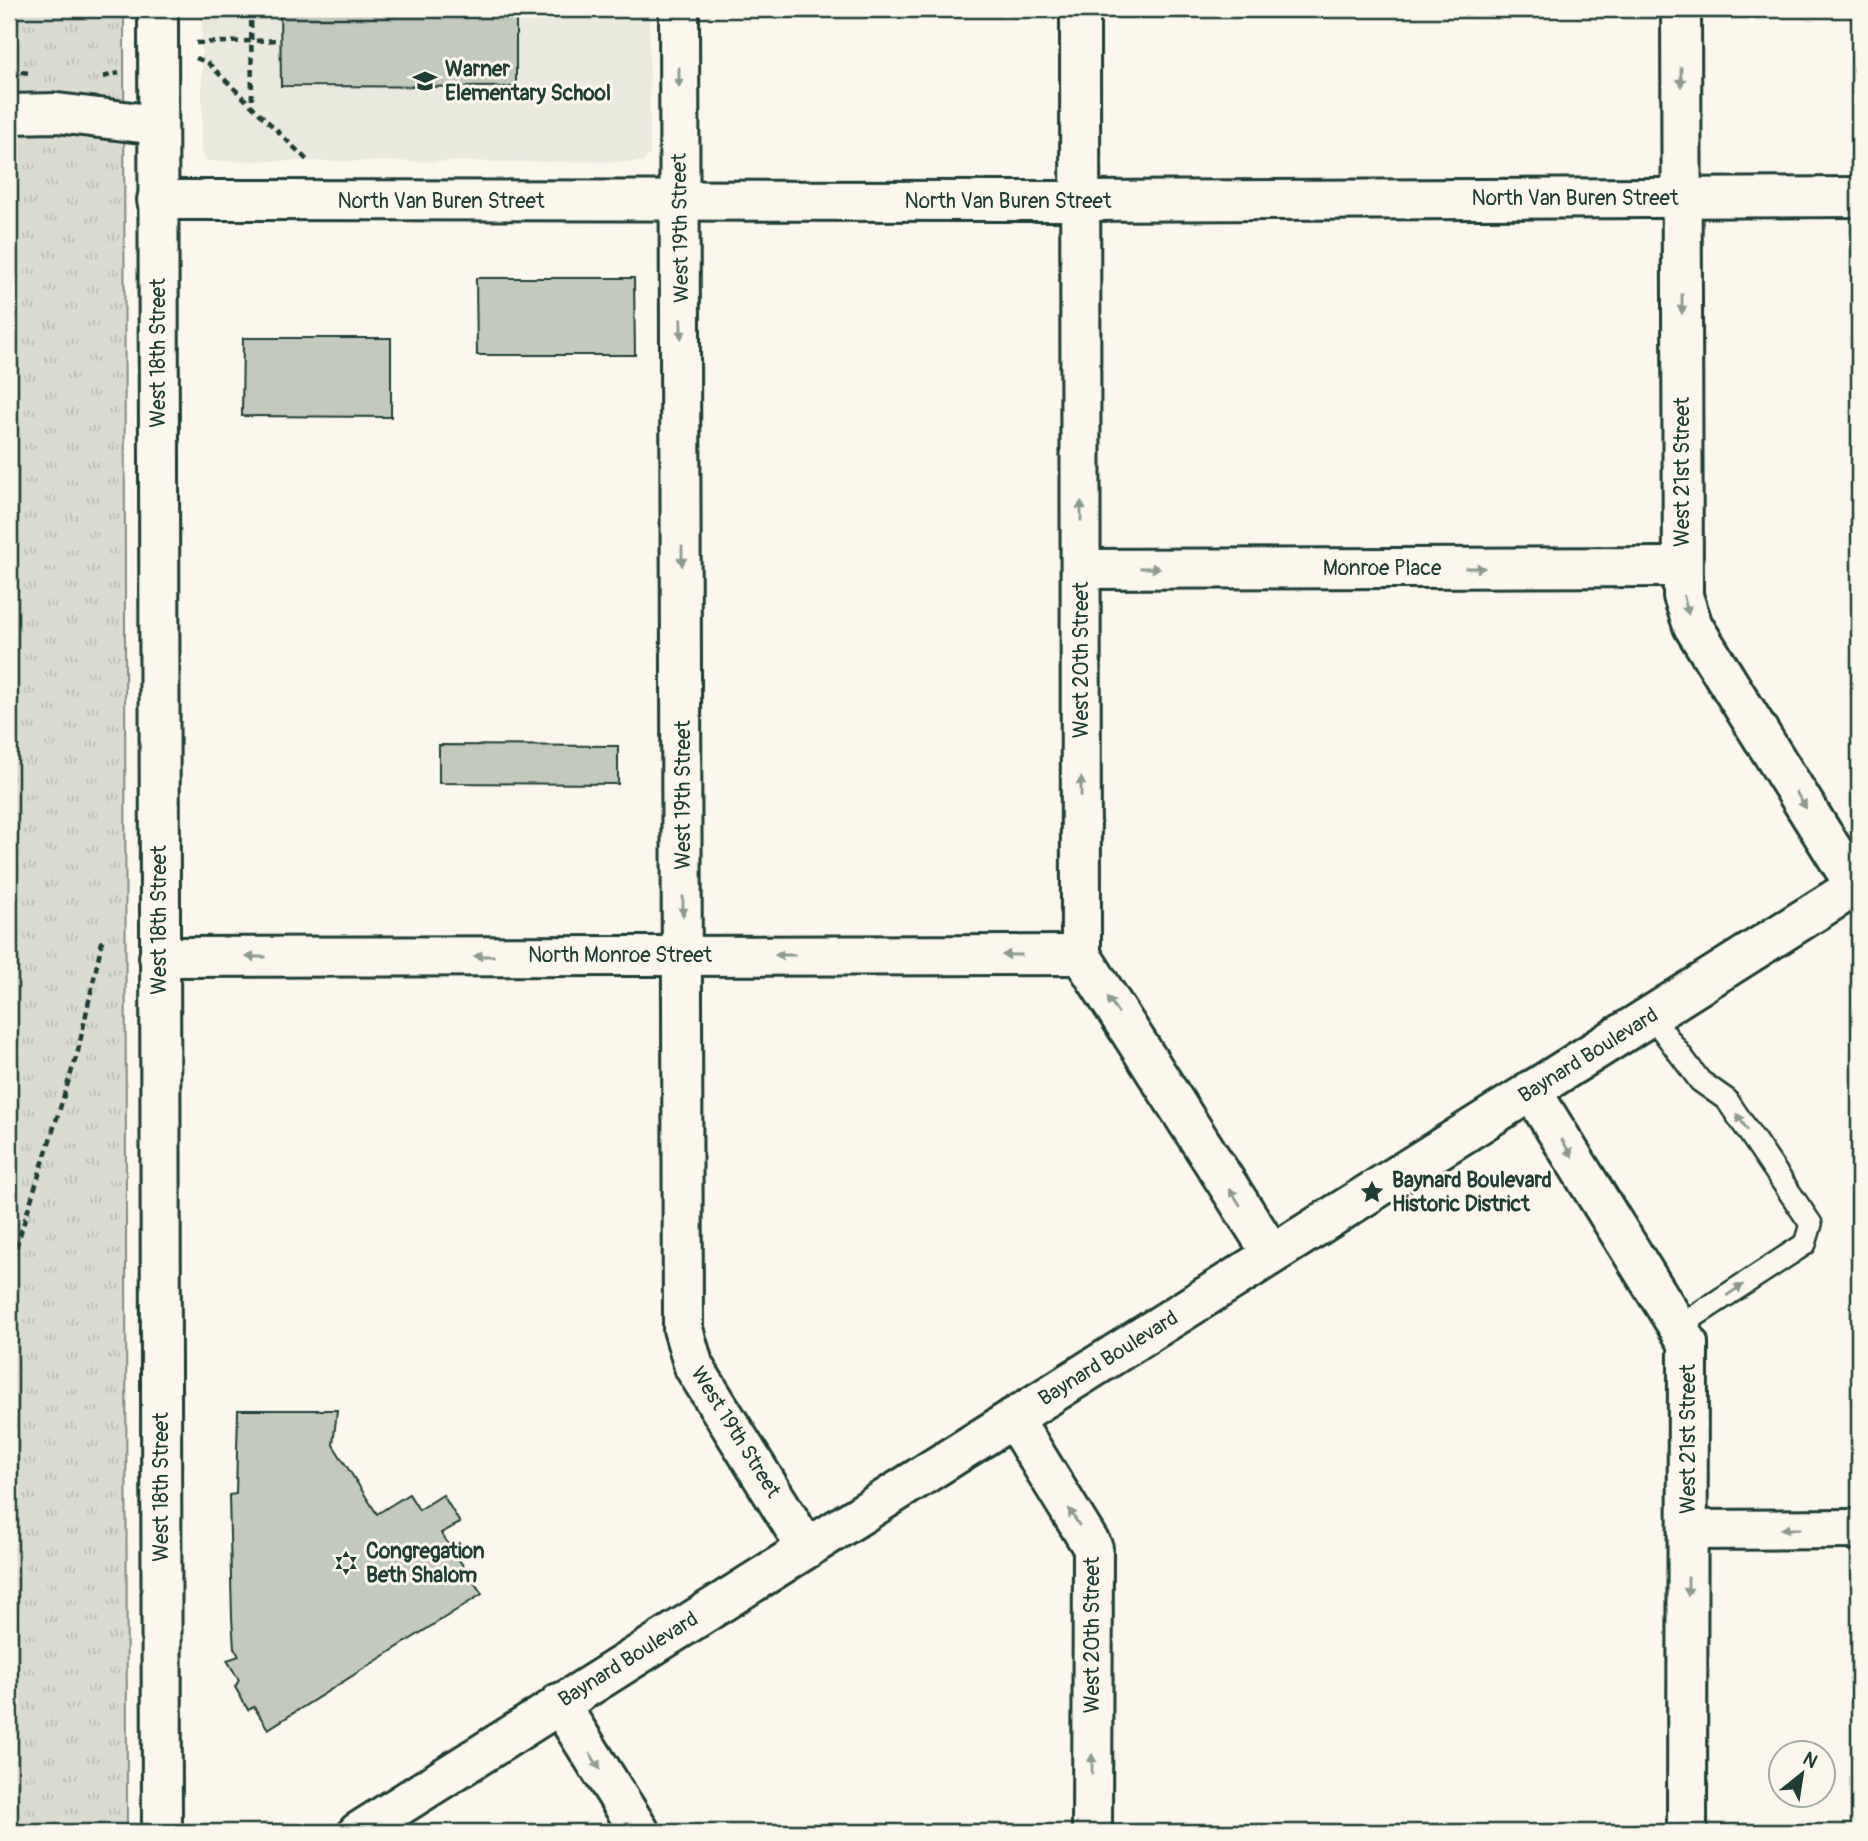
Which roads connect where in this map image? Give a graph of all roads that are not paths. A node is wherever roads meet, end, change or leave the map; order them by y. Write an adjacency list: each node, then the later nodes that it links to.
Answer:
1 (158, 9): 6 (street, West 18th Street)
2 (679, 9): 10 (street, West 19th Street, one-way to 10)
3 (1080, 9): 11 (street, West 20th Street)
4 (1681, 9): 7 (street, West 21st Street, one-way to 7)
5 (9, 114): 6 (street)
6 (158, 125): 9 (street, West 18th Street)
7 (1681, 197): 8 (street, North Van Buren Street); 11 (street, North Van Buren Street); 12 (street, West 21st Street, one-way to 12)
8 (1859, 197)
9 (157, 200): 10 (street, North Van Buren Street); 17 (street, West 18th Street)
10 (680, 201): 11 (street, North Van Buren Street); 15 (street, West 19th Street, one-way to 15)
11 (1080, 201): 13 (street, West 20th Street, one-way to 11)
12 (1682, 567): 13 (street, Monroe Place, one-way to 12); 14 (street, West 21st Street, one-way to 14)
13 (1081, 569): 16 (street, West 20th Street, one-way to 13)
14 (1857, 885): 18 (street, Baynard Boulevard)
15 (683, 955): 16 (street, North Monroe Street, one-way to 15); 17 (street, North Monroe Street, one-way to 17); 25 (street, West 19th Street)
16 (1081, 955): 20 (street, one-way to 16)
17 (159, 957): 27 (street, West 18th Street)
18 (1651, 1016): 19 (street, Baynard Boulevard); 21 (lane, one-way to 18)
19 (1531, 1090): 20 (street, Baynard Boulevard); 21 (street, West 21st Street, one-way to 21)
20 (1272, 1254): 22 (street, Baynard Boulevard)
21 (1678, 1327): 24 (street, West 21st Street)
22 (1013, 1418): 25 (street, Baynard Boulevard); 30 (street, West 20th Street, one-way to 22)
23 (1859, 1529): 24 (street, one-way to 24)
24 (1688, 1530): 31 (street, West 21st Street, one-way to 31)
25 (806, 1547): 26 (street, Baynard Boulevard)
26 (559, 1703): 28 (street, Baynard Boulevard); 29 (street, one-way to 29)
27 (162, 1832)
28 (358, 1832)
29 (640, 1832)
30 (1092, 1832)
31 (1687, 1832)

